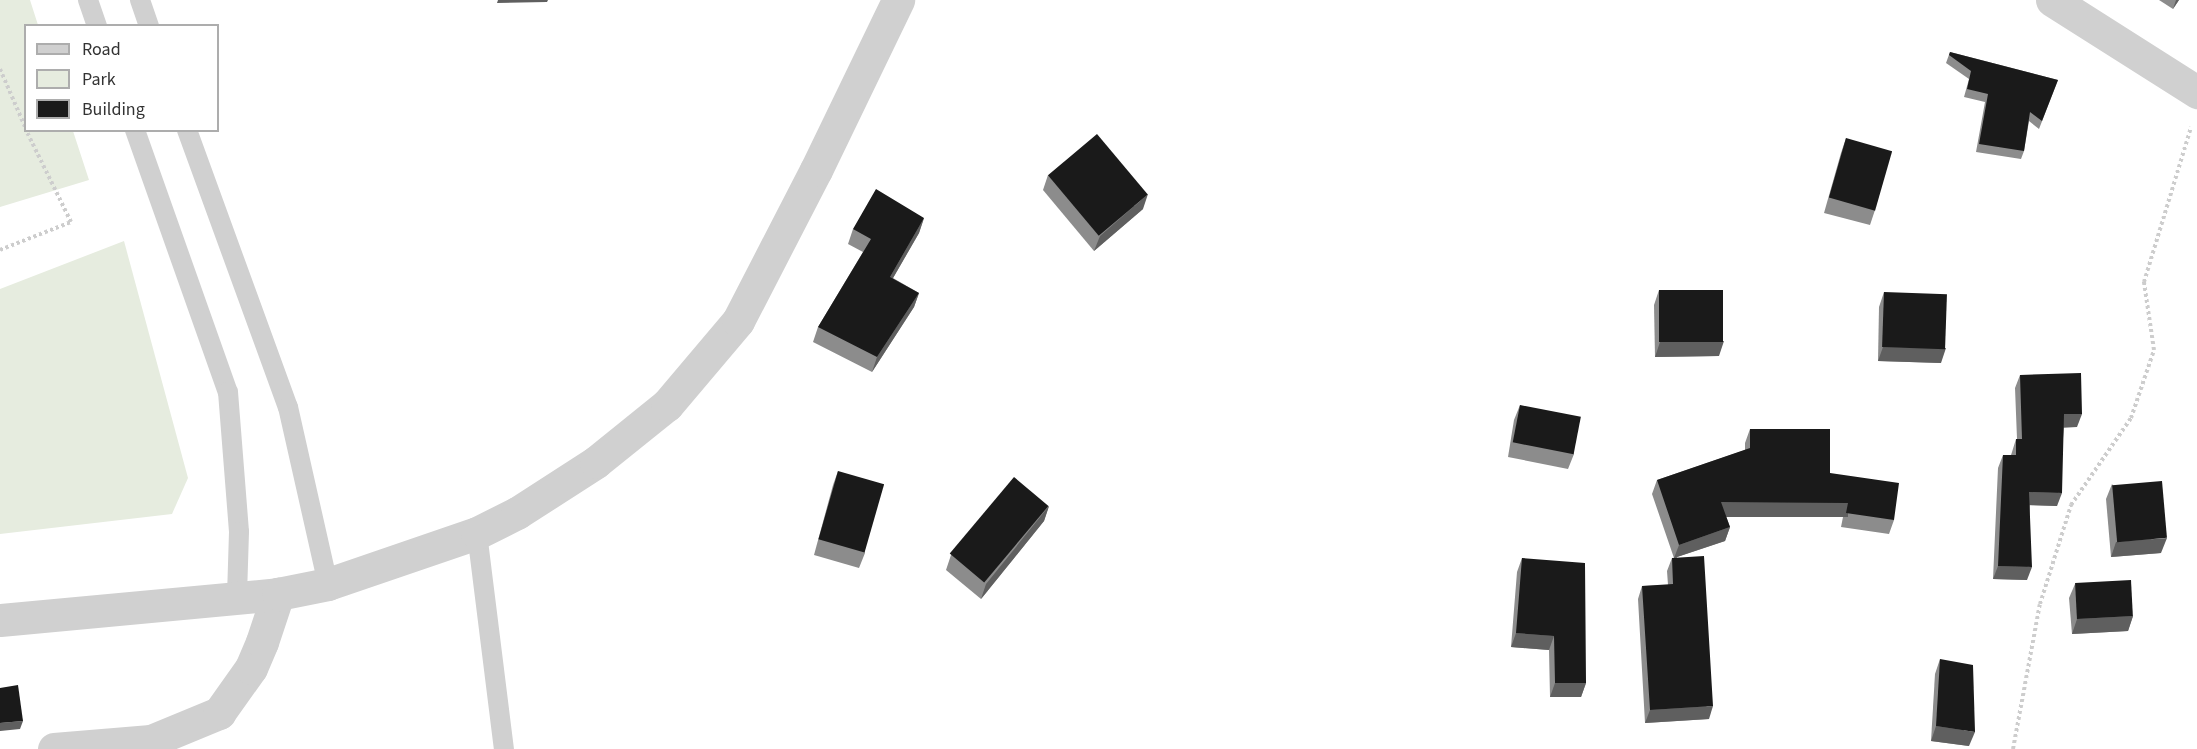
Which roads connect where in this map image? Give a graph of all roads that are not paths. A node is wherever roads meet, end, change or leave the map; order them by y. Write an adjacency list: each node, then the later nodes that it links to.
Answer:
1 (88, 0): 5 (lane)
2 (140, 0): 6 (lane)
3 (898, 0): 10 (street)
4 (2052, 0): 7 (street)
5 (96, 24)
6 (148, 24)
7 (2195, 105)
8 (136, 132): 13 (lane)
9 (188, 132): 11 (lane)
10 (477, 533): 11 (street); 16 (lane)
11 (328, 584): 12 (street)
12 (278, 594): 13 (street); 15 (street)
13 (237, 596): 14 (street)
14 (0, 620)
15 (54, 749)
16 (504, 749)

